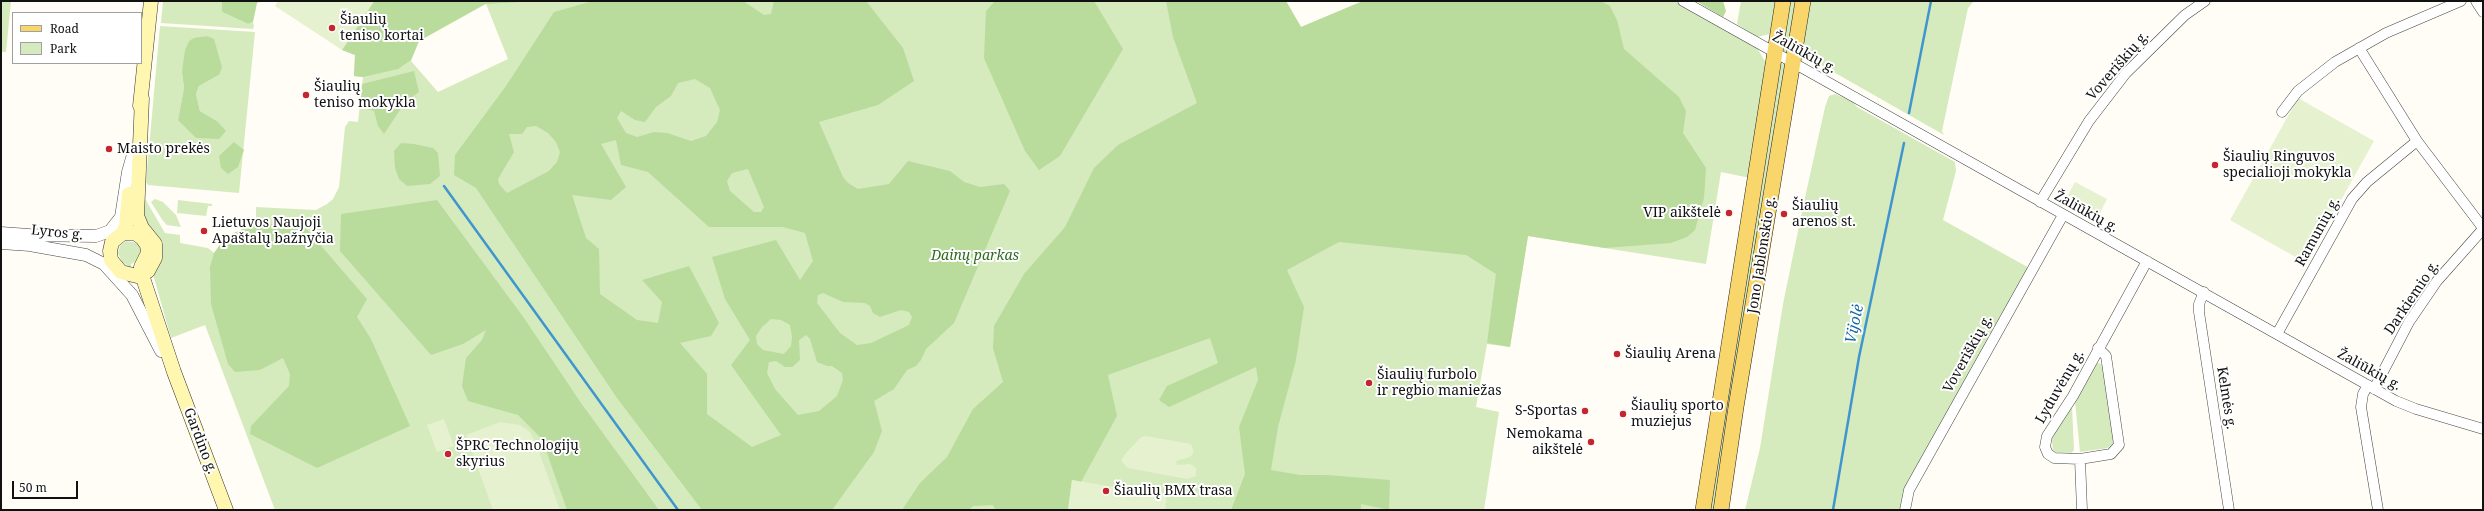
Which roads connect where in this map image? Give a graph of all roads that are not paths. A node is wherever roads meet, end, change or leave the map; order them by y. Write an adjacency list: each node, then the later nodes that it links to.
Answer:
1 (151, 1): 12 (main road)
2 (1684, 1): 10 (street, Žaliūkių g.)
3 (1784, 1): 10 (main road, Jono Jablonskio g.)
4 (1804, 1): 11 (main road, Jono Jablonskio g.)
5 (2205, 1): 16 (street, Voveriškių g.)
6 (2461, 1): 9 (street)
7 (2476, 1): 8 (street)
8 (2483, 12)
9 (2358, 48): 13 (street); 14 (street)
10 (1775, 53): 11 (street, Žaliūkių g.); 36 (main road, Jono Jablonskio g.)
11 (1794, 63): 16 (street, Žaliūkių g.); 37 (main road, Jono Jablonskio g.)
12 (142, 98): 15 (main road); 25 (main road)
13 (2282, 112)
14 (2417, 141): 18 (street); 28 (street, Ramunių g.)
15 (134, 151): 20 (main road); 21 (street)
16 (2040, 202): 17 (street, Žaliūkių g.)
17 (2063, 215): 24 (street, Žaliūkių g.); 38 (street, Voveriškių g.)
18 (2483, 229): 32 (street, Darkiemio g.)
19 (1, 233): 21 (street, Lyros g.)
20 (123, 233): 23 (main road); 25 (main road)
21 (23, 240): 22 (street, Lyros g.); 23 (street, Lyros g.); 23 (street, Lyros g.); 30 (street)
22 (1, 243)
23 (111, 249): 26 (main road, Gardino g.)
24 (2147, 261): 27 (street, Žaliūkių g.); 29 (street, Lyduvėnų g.)
25 (146, 272): 26 (main road); 31 (main road)
26 (125, 274): 30 (main road, Gardino g.)
27 (2204, 292): 28 (street, Žaliūkių g.); 40 (street, Kelmės g.)
28 (2277, 334): 32 (street, Žaliūkių g.)
29 (2098, 348): 34 (street, Lyduvėnų g.); 34 (street, Lyduvėnų g.)
30 (161, 351): 31 (main road, Gardino g.)
31 (174, 372): 35 (main road, Gardino g.)
32 (2371, 387): 33 (street, Žaliūkių g.); 41 (street, Darkiemio g.)
33 (2483, 429)
34 (2080, 458): 39 (street)
35 (226, 510)
36 (1703, 510)
37 (1721, 510)
38 (1905, 510)
39 (2082, 510)
40 (2229, 510)
41 (2378, 510)

